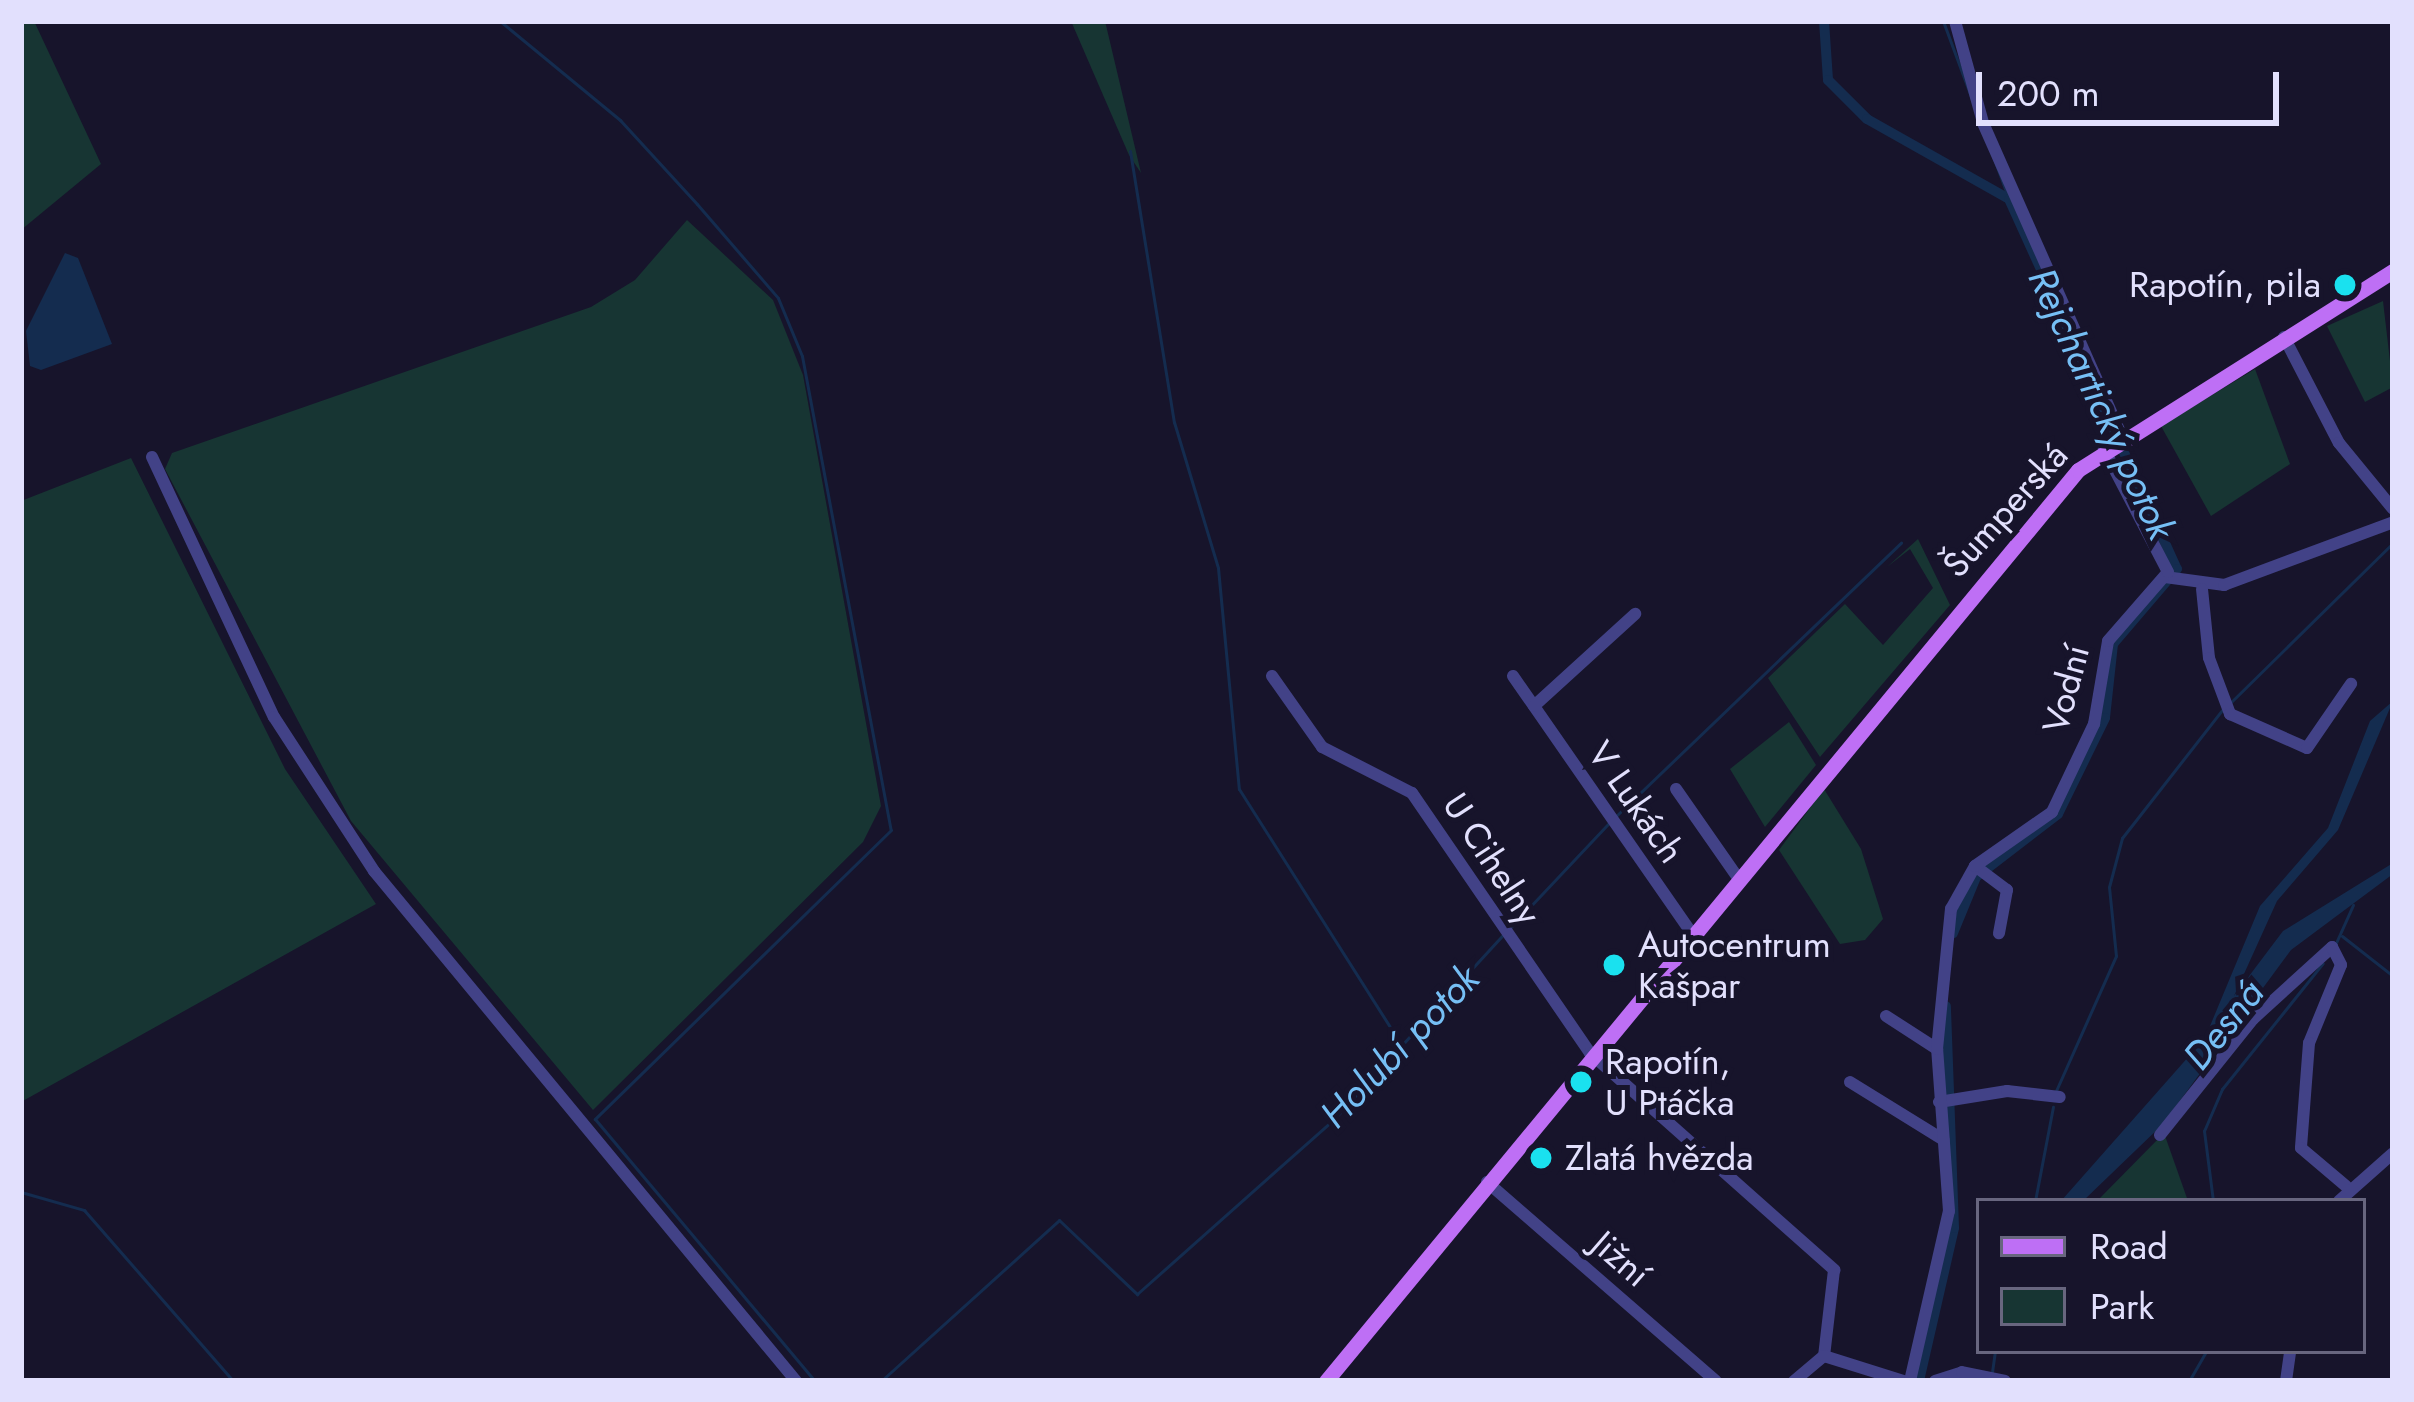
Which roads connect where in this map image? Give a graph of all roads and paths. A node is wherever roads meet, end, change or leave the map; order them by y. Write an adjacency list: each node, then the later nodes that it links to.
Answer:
1 (1955, 21): 4 (street)
2 (2393, 271): 3 (main road, Šumperská)
3 (2284, 337): 4 (main road, Šumperská); 6 (street)
4 (2112, 441): 8 (street); 17 (main road, Šumperská)
5 (152, 457): 33 (street)
6 (2393, 509)
7 (2393, 522): 9 (street)
8 (2172, 579): 9 (street); 16 (street, Vodní)
9 (2202, 589): 13 (street)
10 (1635, 614): 14 (street)
11 (1272, 676): 22 (street, U Cihelny)
12 (1514, 676): 14 (street, V Lukách)
13 (2350, 684)
14 (1534, 706): 18 (street, V Lukách)
15 (1676, 789): 17 (street)
16 (1980, 870): 19 (street); 21 (street, Vodní)
17 (1736, 875): 18 (main road, Šumperská)
18 (1690, 931): 22 (main road, Šumperská)
19 (1999, 933)
20 (1886, 1016): 21 (street)
21 (1937, 1049): 25 (street, Vodní)
22 (1590, 1053): 29 (main road, Šumperská); 32 (street, U Cihelny)
23 (1850, 1082): 27 (street)
24 (2060, 1097): 25 (street)
25 (1945, 1101): 27 (street, Vodní)
26 (2160, 1135): 30 (street)
27 (1944, 1140): 37 (street, Vodní)
28 (2393, 1153): 30 (street)
29 (1486, 1182): 34 (main road, Šumperská); 35 (street, Jižní)
30 (2346, 1186): 31 (street)
31 (2340, 1198)
32 (1824, 1356): 36 (street); 37 (street)
33 (796, 1381)
34 (1326, 1381)
35 (1716, 1381)
36 (1795, 1381)
37 (1907, 1381)
38 (1935, 1381): 39 (street)
39 (2005, 1381)

